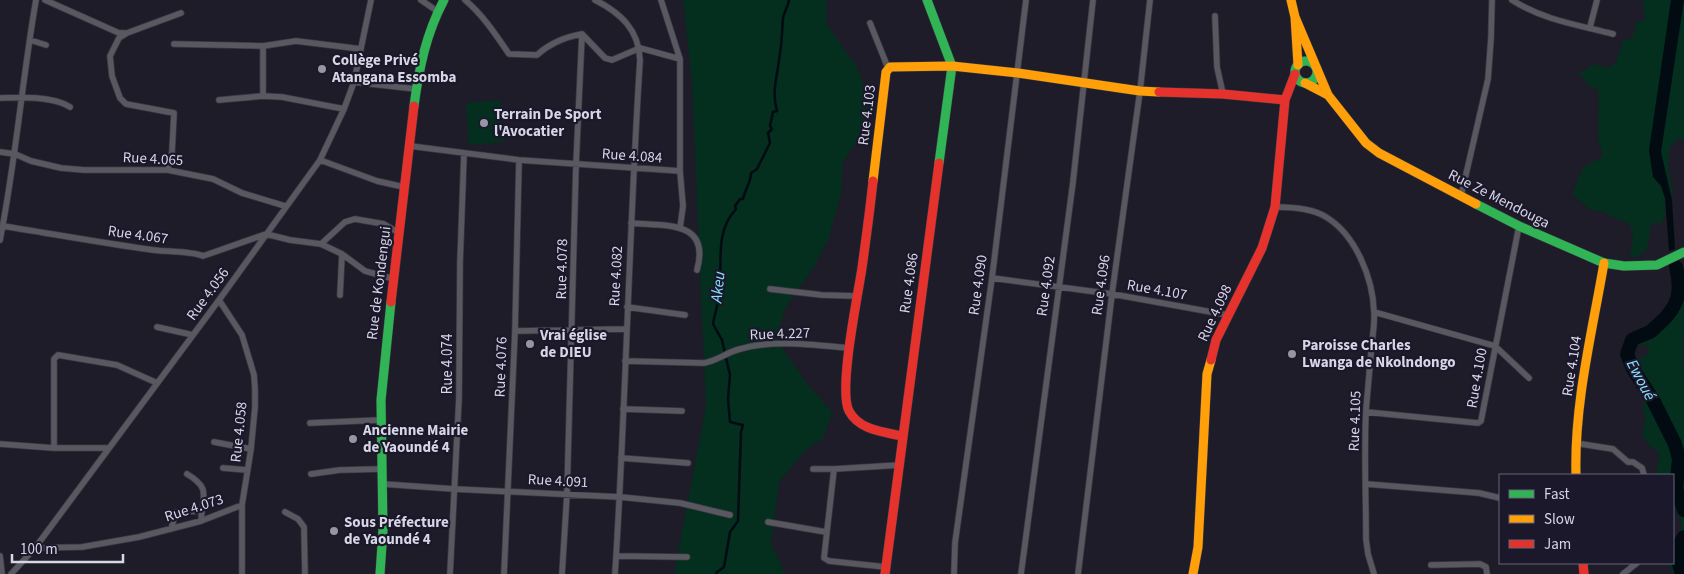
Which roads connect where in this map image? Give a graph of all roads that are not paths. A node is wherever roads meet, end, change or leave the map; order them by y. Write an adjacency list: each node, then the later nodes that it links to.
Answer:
1 (36, 0): 26 (street)
2 (45, 0): 23 (street)
3 (371, 0): 30 (street, Rue 4.056)
4 (421, 0): 17 (street)
5 (444, 0): 17 (main road, Rue de Kondengui)
6 (465, 0): 24 (street)
7 (595, 0): 31 (street, Rue 4.082)
8 (661, 0): 32 (street, Rue 4.084)
9 (926, 0): 33 (main road, Rue 4.086)
10 (1026, 0): 36 (street, Rue 4.090)
11 (1093, 0): 39 (street, Rue 4.092)
12 (1150, 0): 41 (street, Rue 4.096)
13 (1292, 0): 20 (main road, Rue Ze Mendouga)
14 (1492, 0): 62 (street)
15 (1512, 0): 22 (street)
16 (1598, 0): 22 (street)
17 (437, 10): 40 (main road, Rue de Kondengui)
18 (181, 14): 23 (street)
19 (1215, 16): 42 (street)
20 (1295, 17): 34 (main road, Rue Ze Mendouga); 37 (main road, Rue Ze Mendouga)
21 (870, 23): 35 (street)
22 (1590, 27): 25 (street)
23 (127, 33): 59 (street)
24 (582, 34): 31 (street); 57 (street, Rue 4.078)
25 (1613, 34)
26 (30, 40): 28 (street); 45 (street)
27 (174, 44): 29 (street)
28 (46, 45)
29 (263, 46): 30 (street); 44 (street)
30 (360, 48): 38 (street, Rue 4.056)
31 (640, 48): 32 (street); 58 (street, Rue 4.082)
32 (680, 59): 60 (street, Rue 4.084)
33 (952, 66): 35 (main road, Rue 4.103); 36 (main road, Rue 4.103); 104 (main road, Rue 4.086)
34 (1315, 67): 37 (main road); 37 (main road); 43 (main road, Rue Ze Mendouga)
35 (888, 68): 83 (main road, Rue 4.103)
36 (1018, 73): 39 (main road, Rue 4.103); 77 (street, Rue 4.090)
37 (1300, 76): 43 (main road, Rue Ze Mendouga); 48 (main road)
38 (354, 82): 40 (street); 50 (street, Rue 4.056)
39 (1083, 82): 41 (main road, Rue 4.103); 79 (street, Rue 4.092)
40 (416, 89): 51 (main road, Rue de Kondengui)
41 (1140, 91): 42 (main road, Rue 4.103); 82 (street, Rue 4.096)
42 (1223, 94): 48 (main road, Rue 4.103)
43 (1328, 95): 62 (main road, Rue Ze Mendouga)
44 (263, 96): 47 (street); 50 (street)
45 (21, 97): 46 (street); 49 (street); 53 (street)
46 (0, 98)
47 (219, 100)
48 (1285, 100): 64 (main road, Rue 4.098)
49 (70, 107)
50 (344, 109): 55 (street, Rue 4.056)
51 (410, 146): 54 (street, Rue 4.084); 61 (main road, Rue de Kondengui)
52 (0, 152): 53 (street, Rue 4.065)
53 (15, 154): 59 (street, Rue 4.065); 66 (street)
54 (464, 154): 56 (street, Rue 4.084); 125 (street, Rue 4.074)
55 (320, 160): 61 (street); 63 (street, Rue 4.056)
56 (519, 160): 57 (street, Rue 4.084); 92 (street, Rue 4.076)
57 (576, 165): 58 (street, Rue 4.084); 91 (street, Rue 4.078)
58 (633, 167): 60 (street, Rue 4.084); 65 (street, Rue 4.082)
59 (168, 170): 63 (street, Rue 4.065)
60 (680, 171): 68 (street)
61 (404, 187): 69 (main road, Rue de Kondengui)
62 (1460, 196): 67 (main road, Rue Ze Mendouga)
63 (286, 206): 70 (street, Rue 4.056)
64 (1275, 207): 86 (street, Rue 4.105); 88 (main road, Rue 4.098)
65 (631, 223): 68 (street); 85 (street, Rue 4.082)
66 (3, 226): 70 (street, Rue 4.067); 71 (street)
67 (1519, 226): 75 (main road, Rue Ze Mendouga); 94 (street, Rue 4.100)
68 (680, 228): 76 (street)
69 (399, 233): 72 (street); 78 (main road, Rue de Kondengui)
70 (266, 234): 72 (street); 84 (street, Rue 4.056)
71 (0, 240)
72 (321, 244): 74 (street)
73 (1683, 253): 75 (main road, Rue Ze Mendouga)
74 (342, 254): 78 (street); 81 (street)
75 (1604, 263): 106 (main road, Rue 4.104)
76 (697, 270)
77 (992, 278): 79 (street, Rue 4.107); 154 (street, Rue 4.090)
78 (394, 279): 102 (main road, Rue de Kondengui)
79 (1058, 287): 82 (street, Rue 4.107); 155 (street, Rue 4.092)
80 (770, 289): 83 (street)
81 (340, 294)
82 (1112, 294): 88 (street, Rue 4.107); 156 (street, Rue 4.096)
83 (856, 296): 95 (main road, Rue 4.103)
84 (219, 300): 93 (street, Rue 4.056); 110 (street, Rue 4.058)
85 (627, 307): 87 (street); 90 (street, Rue 4.082)
86 (1374, 312): 94 (street); 101 (street, Rue 4.105)
87 (685, 315)
88 (1228, 315): 157 (main road, Rue 4.098)
89 (157, 327): 93 (street)
90 (626, 329): 91 (street); 96 (street, Rue 4.082)
91 (573, 330): 92 (street); 127 (street, Rue 4.078)
92 (515, 331): 126 (street, Rue 4.076)
93 (193, 334): 98 (street, Rue 4.056)
94 (1495, 346): 97 (street); 101 (street, Rue 4.100)
95 (849, 348): 96 (street, Rue 4.227); 104 (main road, Rue 4.103)
96 (625, 360): 99 (street, Rue 4.082)
97 (1529, 378)
98 (157, 383): 108 (street); 109 (street, Rue 4.056)
99 (623, 409): 100 (street); 111 (street, Rue 4.082)
100 (682, 411)
101 (1366, 412): 124 (street, Rue 4.105)
102 (381, 420): 103 (street); 118 (main road, Rue de Kondengui)
103 (310, 423)
104 (902, 436): 113 (main road, Rue 4.086)
105 (214, 442): 110 (street)
106 (1575, 443): 121 (main road, Rue 4.104); 122 (street)
107 (0, 444): 108 (street)
108 (54, 448): 109 (street)
109 (110, 448): 138 (street, Rue 4.056)
110 (250, 449): 117 (street, Rue 4.058)
111 (621, 458): 112 (street); 128 (street, Rue 4.082)
112 (688, 462)
113 (900, 465): 116 (street); 144 (main road, Rue 4.086)
114 (223, 468): 117 (street)
115 (813, 468): 116 (street)
116 (834, 469): 137 (street)
117 (248, 470): 130 (street, Rue 4.058)
118 (382, 470): 120 (street); 123 (main road, Rue de Kondengui)
119 (186, 474): 131 (street)
120 (311, 474)
121 (1576, 474)
122 (1644, 474)
123 (383, 484): 125 (street, Rue 4.091); 149 (main road, Rue de Kondengui)
124 (1366, 484): 129 (street); 158 (street, Rue 4.105)
125 (454, 489): 126 (street, Rue 4.091); 150 (street, Rue 4.074)
126 (509, 491): 127 (street, Rue 4.091); 151 (street, Rue 4.076)
127 (567, 494): 128 (street, Rue 4.091); 152 (street, Rue 4.078)
128 (620, 497): 133 (street, Rue 4.091); 140 (street, Rue 4.082)
129 (1499, 498)
130 (242, 505): 134 (street, Rue 4.073); 147 (street, Rue 4.058)
131 (201, 512): 134 (street); 136 (street)
132 (285, 512): 148 (street)
133 (730, 516)
134 (201, 521): 136 (street, Rue 4.073)
135 (768, 522): 137 (street)
136 (171, 529): 138 (street, Rue 4.073)
137 (826, 532): 144 (street)
138 (34, 548): 146 (street, Rue 4.056)
139 (0, 556): 145 (street)
140 (617, 556): 141 (street); 153 (street, Rue 4.082)
141 (687, 557)
142 (1636, 564): 160 (street)
143 (1430, 565): 159 (street)
144 (885, 571)
145 (2, 574)
146 (11, 574)
147 (242, 574)
148 (305, 574)
149 (380, 574)
150 (450, 574)
151 (504, 574)
152 (562, 574)
153 (616, 574)
154 (954, 574)
155 (1021, 574)
156 (1078, 574)
157 (1193, 574)
158 (1374, 574)
159 (1487, 574)
160 (1623, 574)

